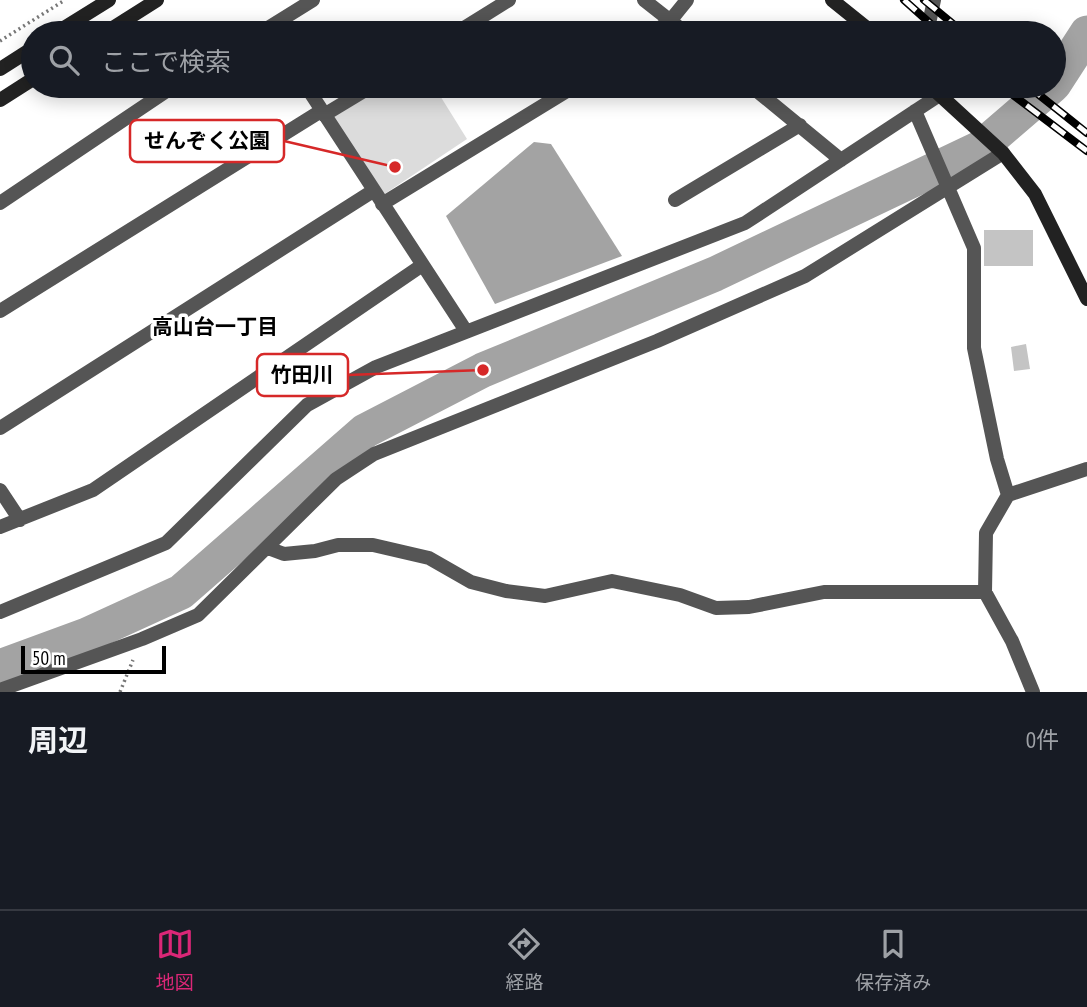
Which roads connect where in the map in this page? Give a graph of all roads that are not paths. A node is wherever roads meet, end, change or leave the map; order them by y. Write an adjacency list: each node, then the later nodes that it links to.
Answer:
1 (109, 0): 10 (street)
2 (157, 0): 9 (street)
3 (313, 0): 11 (street)
4 (509, 0): 12 (street)
5 (644, 0): 13 (street)
6 (687, 0): 13 (street)
7 (832, 0): 14 (street)
8 (934, 0): 15 (street)
9 (127, 20)
10 (75, 21)
11 (283, 21)
12 (475, 21)
13 (670, 21)
14 (858, 21)
15 (930, 21)
16 (21, 56): 17 (street)
17 (0, 69)
18 (21, 87): 26 (street)
19 (154, 98): 35 (street)
20 (314, 98): 28 (street)
21 (350, 98): 28 (street)
22 (555, 98): 36 (street)
23 (766, 98): 29 (street)
24 (927, 98): 27 (street)
25 (942, 98): 30 (street)
26 (0, 100)
27 (915, 111): 31 (street); 32 (street)
28 (323, 113): 33 (street); 39 (street)
29 (800, 125): 31 (street); 34 (street)
30 (1003, 153): 32 (street); 38 (street)
31 (841, 160): 40 (street)
32 (947, 187): 44 (street); 47 (street)
33 (373, 191): 36 (street); 41 (street)
34 (675, 200)
35 (0, 203)
36 (382, 204): 37 (street)
37 (421, 266): 40 (street); 45 (street)
38 (1087, 299)
39 (0, 311)
40 (466, 331): 49 (street)
41 (0, 428)
42 (1087, 469): 44 (street)
43 (0, 490): 45 (street)
44 (1008, 495): 48 (street)
45 (20, 520): 46 (street)
46 (0, 527)
47 (268, 548): 48 (street); 50 (street)
48 (985, 592): 51 (street)
49 (0, 612)
50 (0, 690)
51 (1033, 692)

